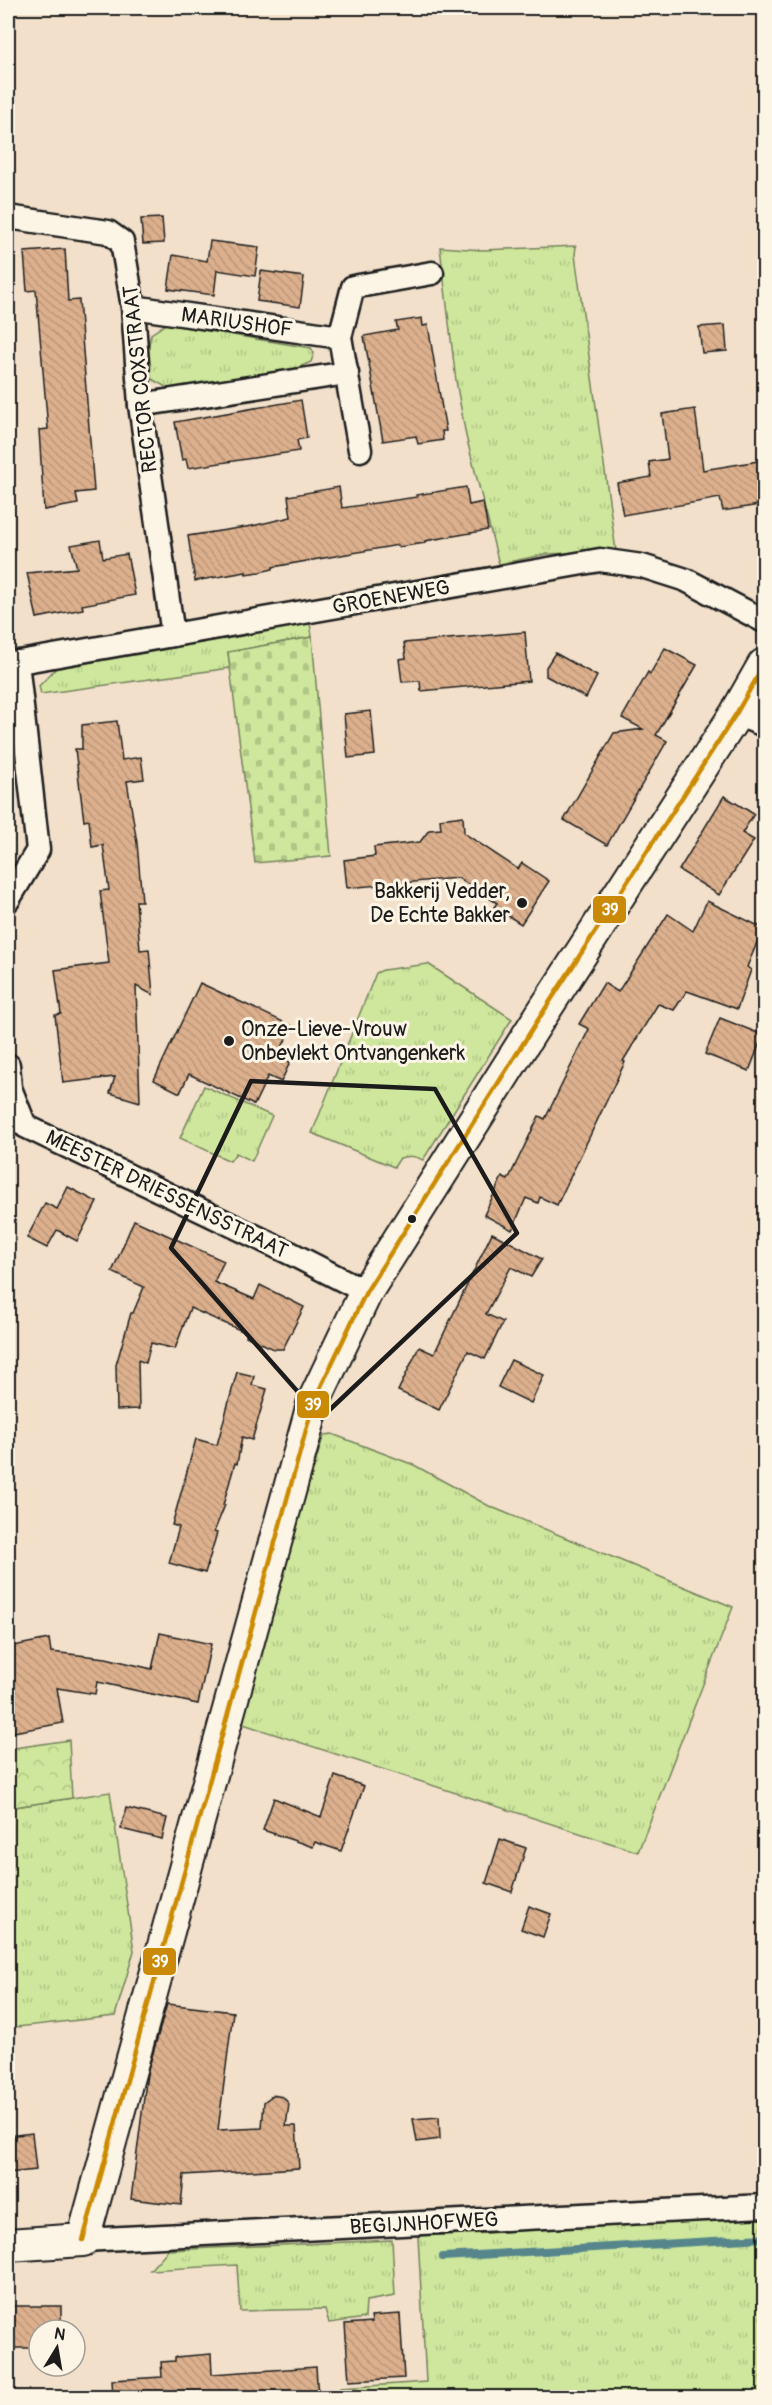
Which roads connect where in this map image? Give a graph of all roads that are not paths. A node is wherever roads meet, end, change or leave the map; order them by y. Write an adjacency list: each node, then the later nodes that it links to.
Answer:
1 (8, 217): 3 (street, RECTOR COXSTRAAT)
2 (432, 273): 4 (street)
3 (133, 307): 4 (street, MARIUSHOF); 6 (street, RECTOR COXSTRAAT)
4 (340, 337): 5 (street)
5 (347, 373): 6 (street); 7 (street)
6 (140, 405): 9 (street, RECTOR COXSTRAAT)
7 (360, 450)
8 (765, 621): 9 (street, GROENEWEG)
9 (172, 635): 10 (street, GROENEWEG)
10 (12, 663): 14 (street)
11 (765, 665): 12 (street)
12 (736, 714): 13 (street); 16 (street)
13 (765, 725)
14 (8, 900)
15 (8, 1065): 16 (street, MEESTER DRIESSENSSTRAAT)
16 (366, 1292): 18 (street)
17 (765, 2206): 18 (street, BEGIJNHOFWEG)
18 (83, 2240): 19 (street)
19 (8, 2245)

